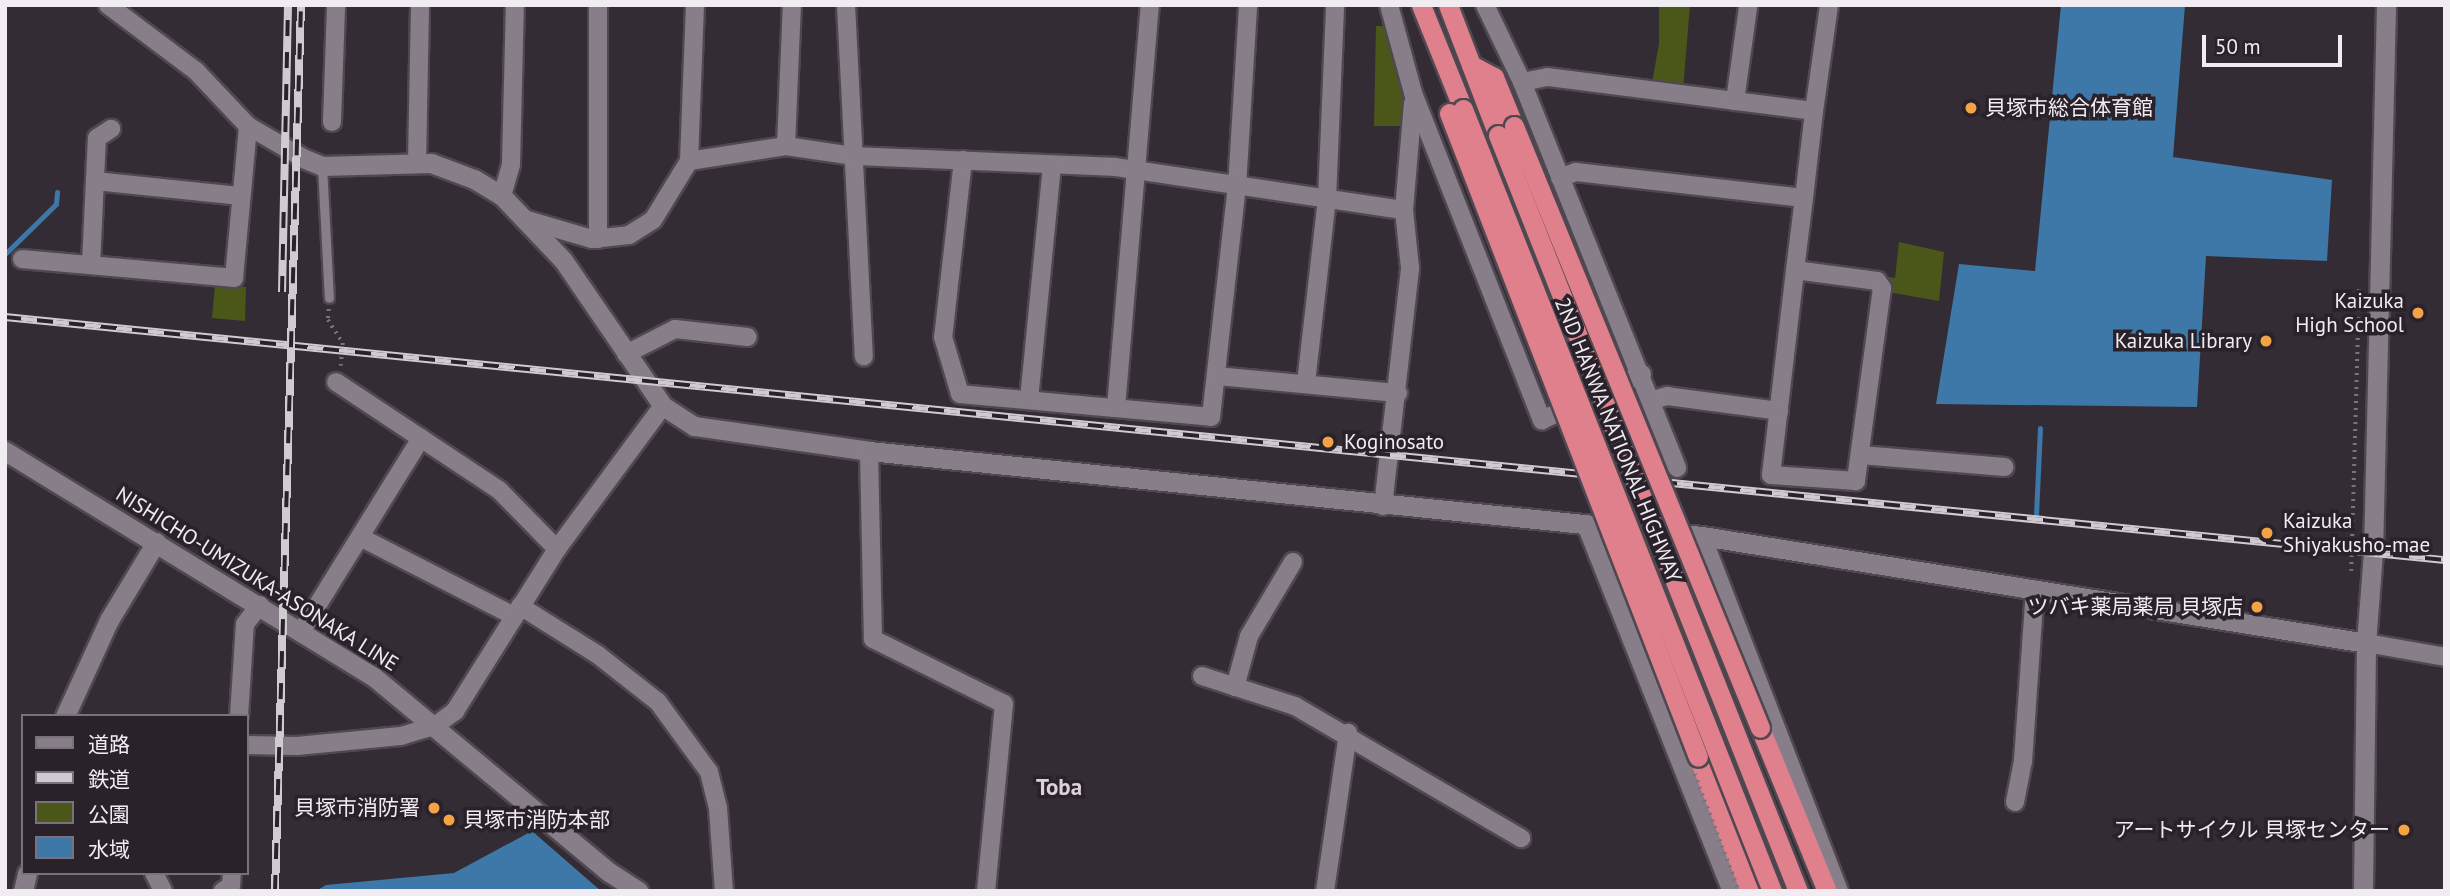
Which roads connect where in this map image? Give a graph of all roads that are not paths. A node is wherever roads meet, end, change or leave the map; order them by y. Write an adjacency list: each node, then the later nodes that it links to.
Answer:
1 (108, 5): 25 (street)
2 (336, 5): 24 (street)
3 (420, 5): 33 (street)
4 (515, 5): 40 (street)
5 (598, 5): 45 (street)
6 (695, 5): 31 (street)
7 (792, 5): 28 (street)
8 (846, 5): 29 (street)
9 (1150, 5): 35 (street)
10 (1248, 5): 38 (street)
11 (1335, 5): 42 (street)
12 (1390, 5): 20 (street)
13 (1420, 5): 22 (highway, 2ND HANWA NATIONAL HIGHWAY)
14 (1448, 5): 27 (highway, 2ND HANWA NATIONAL HIGHWAY)
15 (1485, 5): 19 (street)
16 (1829, 5): 23 (street)
17 (2386, 5): 80 (street)
18 (1748, 7): 21 (street)
19 (1522, 82): 21 (street); 36 (street)
20 (1413, 93): 43 (street); 53 (street)
21 (1735, 101): 23 (street)
22 (1456, 111): 100 (highway, bridge); 101 (highway, 2ND HANWA NATIONAL HIGHWAY, bridge)
23 (1814, 111): 41 (street)
24 (332, 122)
25 (248, 126): 32 (street); 39 (street)
26 (111, 128): 37 (street)
27 (1506, 131): 102 (highway, 2ND HANWA NATIONAL HIGHWAY, bridge); 103 (highway, bridge)
28 (786, 146): 29 (street); 31 (street)
29 (854, 156): 30 (street); 52 (street)
30 (963, 160): 34 (street); 58 (street)
31 (689, 161): 45 (street)
32 (314, 163): 33 (street); 49 (lane)
33 (417, 163): 40 (street)
34 (1052, 165): 35 (street); 58 (street)
35 (1136, 173): 38 (street); 61 (street)
36 (1560, 178): 41 (street); 53 (street)
37 (96, 181): 39 (street); 47 (street)
38 (1237, 187): 42 (street); 54 (street)
39 (241, 196): 47 (street)
40 (502, 196): 44 (street)
41 (1804, 198): 48 (street)
42 (1327, 199): 43 (street); 56 (street)
43 (1404, 210): 57 (street)
44 (527, 220): 45 (street); 51 (street)
45 (598, 239)
46 (22, 259): 47 (street)
47 (91, 264)
48 (1795, 270): 62 (street); 66 (street)
49 (329, 298)
50 (748, 337): 51 (street)
51 (626, 354): 60 (street)
52 (864, 357)
53 (1642, 374): 59 (street)
54 (1217, 376): 56 (street); 61 (street)
55 (335, 382): 63 (street)
56 (1306, 383): 57 (street)
57 (1398, 393): 69 (street)
58 (1029, 400): 61 (street)
59 (1653, 400): 62 (street); 68 (street)
60 (663, 406): 65 (street); 74 (street)
61 (1116, 408)
62 (1779, 411): 66 (street)
63 (421, 438): 72 (street); 74 (street)
64 (5, 451): 73 (street, NISHICHO-UMIZUKA-ASONAKA LINE)
65 (869, 451): 69 (street); 97 (street)
66 (1861, 455): 67 (street)
67 (2005, 467)
68 (1677, 468)
69 (1383, 506): 70 (street)
70 (1586, 525): 71 (street); 99 (street)
71 (1702, 536): 76 (street); 104 (street)
72 (360, 537): 78 (street); 79 (street)
73 (156, 542): 77 (street, NISHICHO-UMIZUKA-ASONAKA LINE); 84 (street)
74 (557, 550): 78 (street)
75 (1293, 562): 83 (street)
76 (2035, 589): 80 (street); 89 (street)
77 (260, 605): 79 (street, NISHICHO-UMIZUKA-ASONAKA LINE); 85 (street)
78 (517, 611): 86 (street); 96 (street)
79 (302, 630): 86 (street, NISHICHO-UMIZUKA-ASONAKA LINE)
80 (2366, 643): 81 (street); 105 (street)
81 (2445, 657)
82 (1202, 676): 83 (street)
83 (1236, 687): 87 (street)
84 (66, 714)
85 (239, 714)
86 (436, 725): 88 (street); 95 (street, NISHICHO-UMIZUKA-ASONAKA LINE)
87 (1348, 733): 90 (street); 98 (street)
88 (248, 746)
89 (2015, 802)
90 (1521, 838)
91 (155, 875): 93 (street)
92 (232, 875): 94 (street)
93 (163, 891)
94 (223, 891)
95 (638, 891)
96 (724, 891)
97 (986, 891)
98 (1325, 891)
99 (1732, 891)
100 (1750, 891)
101 (1772, 891)
102 (1798, 891)
103 (1827, 891)
104 (1839, 891)
105 (2363, 891)

